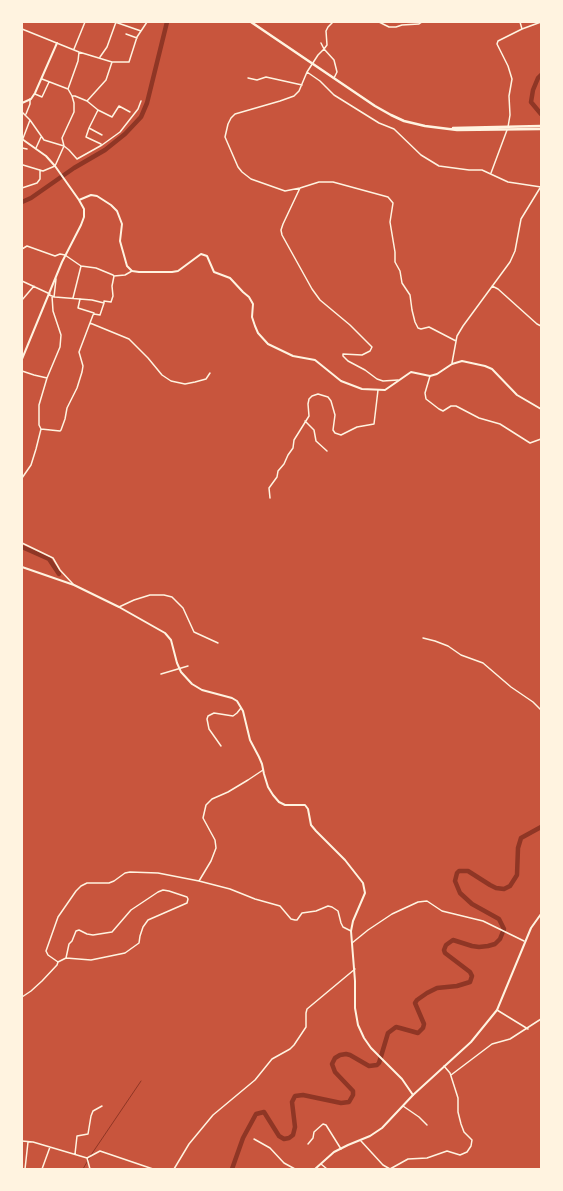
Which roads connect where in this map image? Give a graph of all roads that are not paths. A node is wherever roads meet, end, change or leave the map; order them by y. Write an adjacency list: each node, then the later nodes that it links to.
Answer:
1 (85, 22): 17 (street)
2 (116, 22): 12 (street); 20 (street)
3 (147, 22): 12 (street)
4 (251, 22): 22 (main road)
5 (333, 22): 18 (street)
6 (379, 22): 7 (street)
7 (422, 22)
8 (520, 22): 11 (street)
9 (541, 22): 11 (street)
10 (22, 28): 15 (street)
11 (522, 29): 41 (street)
12 (141, 31): 14 (street)
13 (126, 34): 14 (street)
14 (136, 38): 21 (street)
15 (57, 43): 17 (street); 26 (street)
16 (321, 43): 18 (street)
17 (74, 49): 19 (street)
18 (324, 49): 22 (street); 25 (street)
19 (79, 52): 20 (street); 29 (street)
20 (100, 58): 21 (street)
21 (112, 62): 33 (street)
22 (312, 63): 23 (street); 25 (main road)
23 (307, 72): 28 (street); 58 (street)
24 (248, 78): 28 (street)
25 (334, 78): 44 (main road)
26 (42, 79): 27 (street); 30 (street)
27 (49, 82): 29 (street); 30 (street)
28 (302, 85): 60 (street)
29 (68, 89): 31 (street)
30 (35, 94): 32 (street)
31 (72, 96): 33 (street); 51 (street)
32 (30, 99): 35 (street); 39 (street)
33 (87, 101): 36 (street)
34 (142, 101): 50 (street)
35 (22, 103)
36 (98, 110): 38 (street); 43 (street)
37 (22, 112): 39 (street)
38 (130, 112)
39 (26, 114): 40 (street)
40 (30, 120): 48 (street); 49 (street)
41 (508, 126): 42 (main road); 44 (main road); 46 (street)
42 (541, 126)
43 (89, 128): 47 (street); 50 (street)
44 (442, 129): 46 (main road)
45 (541, 129): 46 (main road)
46 (507, 130): 58 (street)
47 (102, 135)
48 (41, 137): 51 (street); 53 (street)
49 (22, 140): 53 (street)
50 (102, 145): 51 (street)
51 (64, 146): 56 (street)
52 (22, 148): 54 (street)
53 (36, 148): 56 (street)
54 (27, 149)
55 (23, 165): 57 (street)
56 (55, 166): 57 (street); 62 (street)
57 (40, 170): 59 (street)
58 (491, 173): 61 (street)
59 (22, 188)
60 (300, 188): 81 (street); 88 (street)
61 (540, 188): 71 (street)
62 (79, 200): 64 (street); 66 (street)
63 (22, 249): 64 (street)
64 (65, 255): 65 (street); 68 (street)
65 (81, 266): 67 (street); 74 (street)
66 (132, 271): 67 (street); 89 (street)
67 (114, 276): 77 (street)
68 (56, 278): 72 (street); 73 (street)
69 (22, 281): 70 (street)
70 (34, 286): 72 (street); 76 (street)
71 (492, 286): 80 (street); 81 (street)
72 (49, 294): 73 (street); 82 (street)
73 (53, 296): 74 (street); 87 (street)
74 (73, 298): 75 (street)
75 (80, 299): 77 (street); 78 (street)
76 (22, 300)
77 (104, 303): 78 (street)
78 (94, 314): 79 (street)
79 (90, 323): 85 (street); 92 (street)
80 (541, 326)
81 (456, 341): 83 (street)
82 (22, 358)
83 (452, 364): 86 (street); 90 (street)
84 (22, 370): 87 (street)
85 (210, 373)
86 (430, 376): 88 (street); 93 (street)
87 (47, 378): 92 (street)
88 (400, 380): 89 (street)
89 (378, 390): 91 (street)
90 (541, 409)
91 (305, 421): 94 (street); 98 (street)
92 (41, 429): 96 (street)
93 (541, 439)
94 (327, 452)
95 (22, 471): 96 (street)
96 (26, 472): 97 (street)
97 (22, 478)
98 (270, 498)
99 (22, 543): 101 (street)
100 (22, 568): 101 (street)
101 (74, 585): 102 (street)
102 (119, 607): 104 (street); 107 (street)
103 (423, 638): 108 (street)
104 (218, 643)
105 (188, 666): 106 (street)
106 (161, 674)
107 (241, 707): 109 (street); 110 (street)
108 (541, 710)
109 (221, 746)
110 (263, 770): 111 (street); 113 (street)
111 (199, 880): 113 (street); 117 (street)
112 (541, 914): 114 (street)
113 (351, 931): 115 (street)
114 (524, 941): 115 (street); 120 (street)
115 (352, 943): 118 (street)
116 (66, 958): 116 (street); 117 (street)
117 (58, 962): 119 (street)
118 (355, 969): 125 (street); 144 (street)
119 (22, 997)
120 (497, 1010): 122 (street); 123 (street)
121 (541, 1019): 122 (street)
122 (528, 1029): 124 (street)
123 (444, 1066): 124 (street); 125 (street)
124 (451, 1075): 130 (street)
125 (413, 1095): 127 (street)
126 (102, 1106): 136 (street)
127 (403, 1106): 128 (street); 130 (street)
128 (428, 1125)
129 (254, 1139): 139 (street)
130 (361, 1140): 135 (street)
131 (22, 1141): 132 (street)
132 (28, 1142): 134 (street); 140 (street)
133 (308, 1144): 135 (street)
134 (50, 1147): 136 (street); 141 (street)
135 (340, 1149): 138 (street)
136 (75, 1154): 137 (street)
137 (87, 1158): 142 (street); 143 (street)
138 (320, 1164): 147 (street); 148 (street)
139 (290, 1166): 145 (street); 146 (street)
140 (25, 1169)
141 (42, 1169)
142 (90, 1169)
143 (153, 1169)
144 (174, 1169)
145 (288, 1169)
146 (295, 1169)
147 (315, 1169)
148 (327, 1169)

